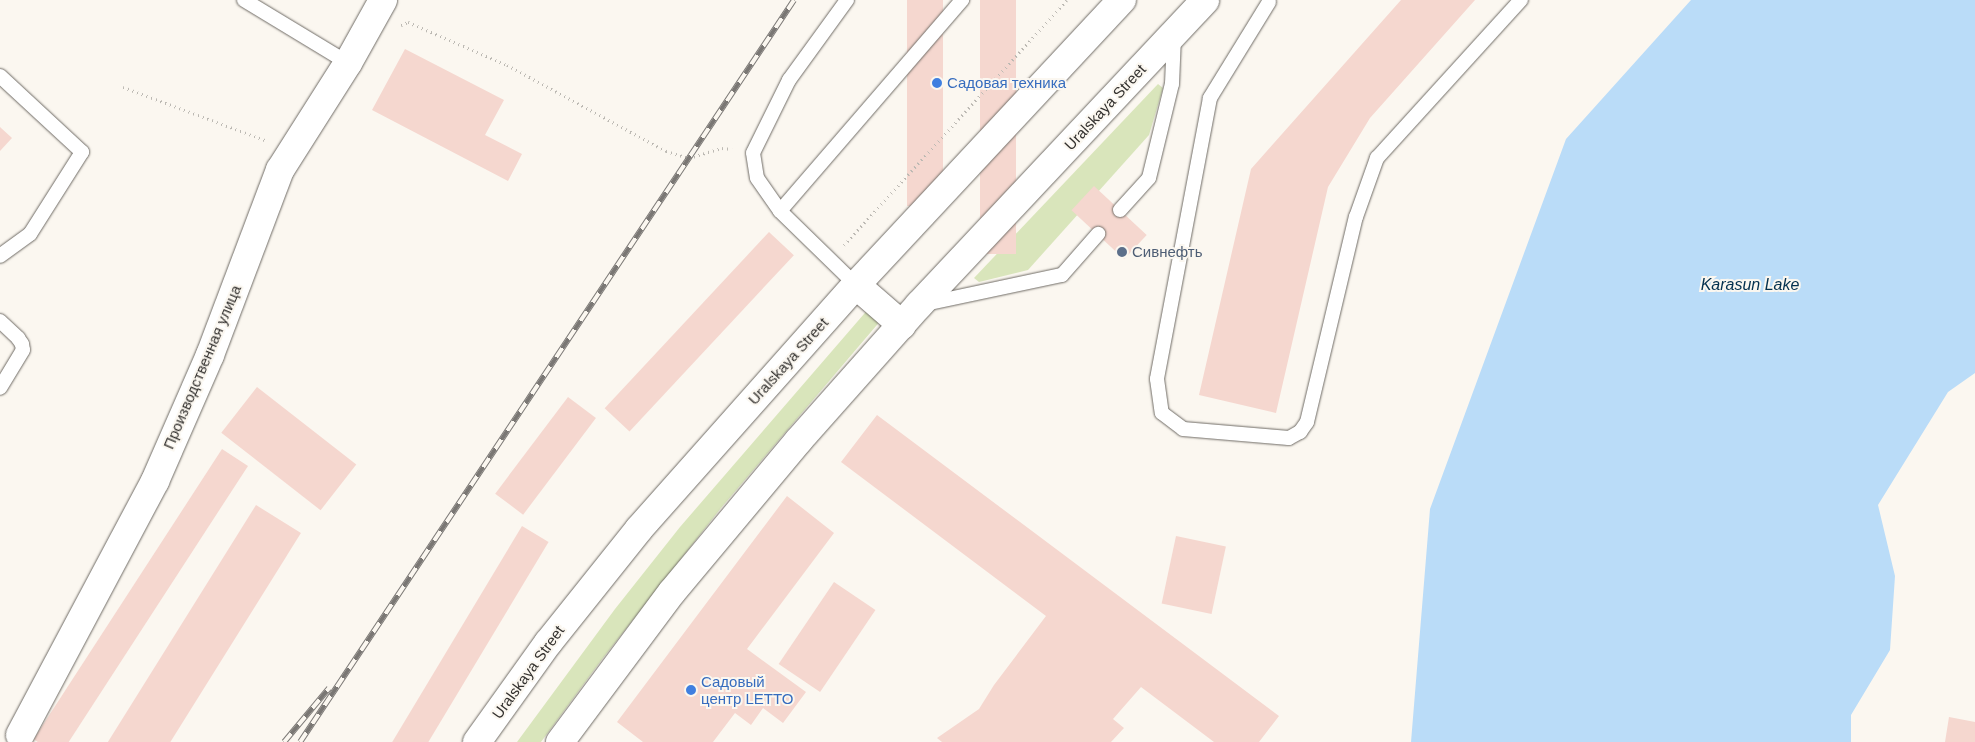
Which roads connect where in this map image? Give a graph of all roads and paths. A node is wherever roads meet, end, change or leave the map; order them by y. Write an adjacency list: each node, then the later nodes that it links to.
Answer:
1 (244, 0): 11 (lane)
2 (383, 0): 11 (main road, Производственная улица)
3 (847, 0): 15 (lane)
4 (962, 0): 17 (lane)
5 (1122, 0): 20 (main road, Uralskaya Street)
6 (1205, 0): 10 (main road, Uralskaya Street)
7 (1521, 0): 8 (lane)
8 (1268, 1)
9 (399, 26): 15 (path)
10 (1174, 33): 16 (lane); 21 (main road, Uralskaya Street)
11 (348, 62): 14 (main road, Производственная улица)
12 (0, 76): 19 (lane)
13 (123, 87): 14 (path)
14 (292, 150): 24 (main road, Производственная улица)
15 (753, 153): 17 (lane)
16 (1120, 210)
17 (780, 211): 20 (lane)
18 (1098, 234): 21 (lane)
19 (0, 256)
20 (856, 284): 21 (main road); 25 (main road, Uralskaya Street)
21 (911, 315): 26 (main road, Uralskaya Street)
22 (0, 321): 23 (lane)
23 (0, 388)
24 (20, 735)
25 (477, 742)
26 (560, 742)

